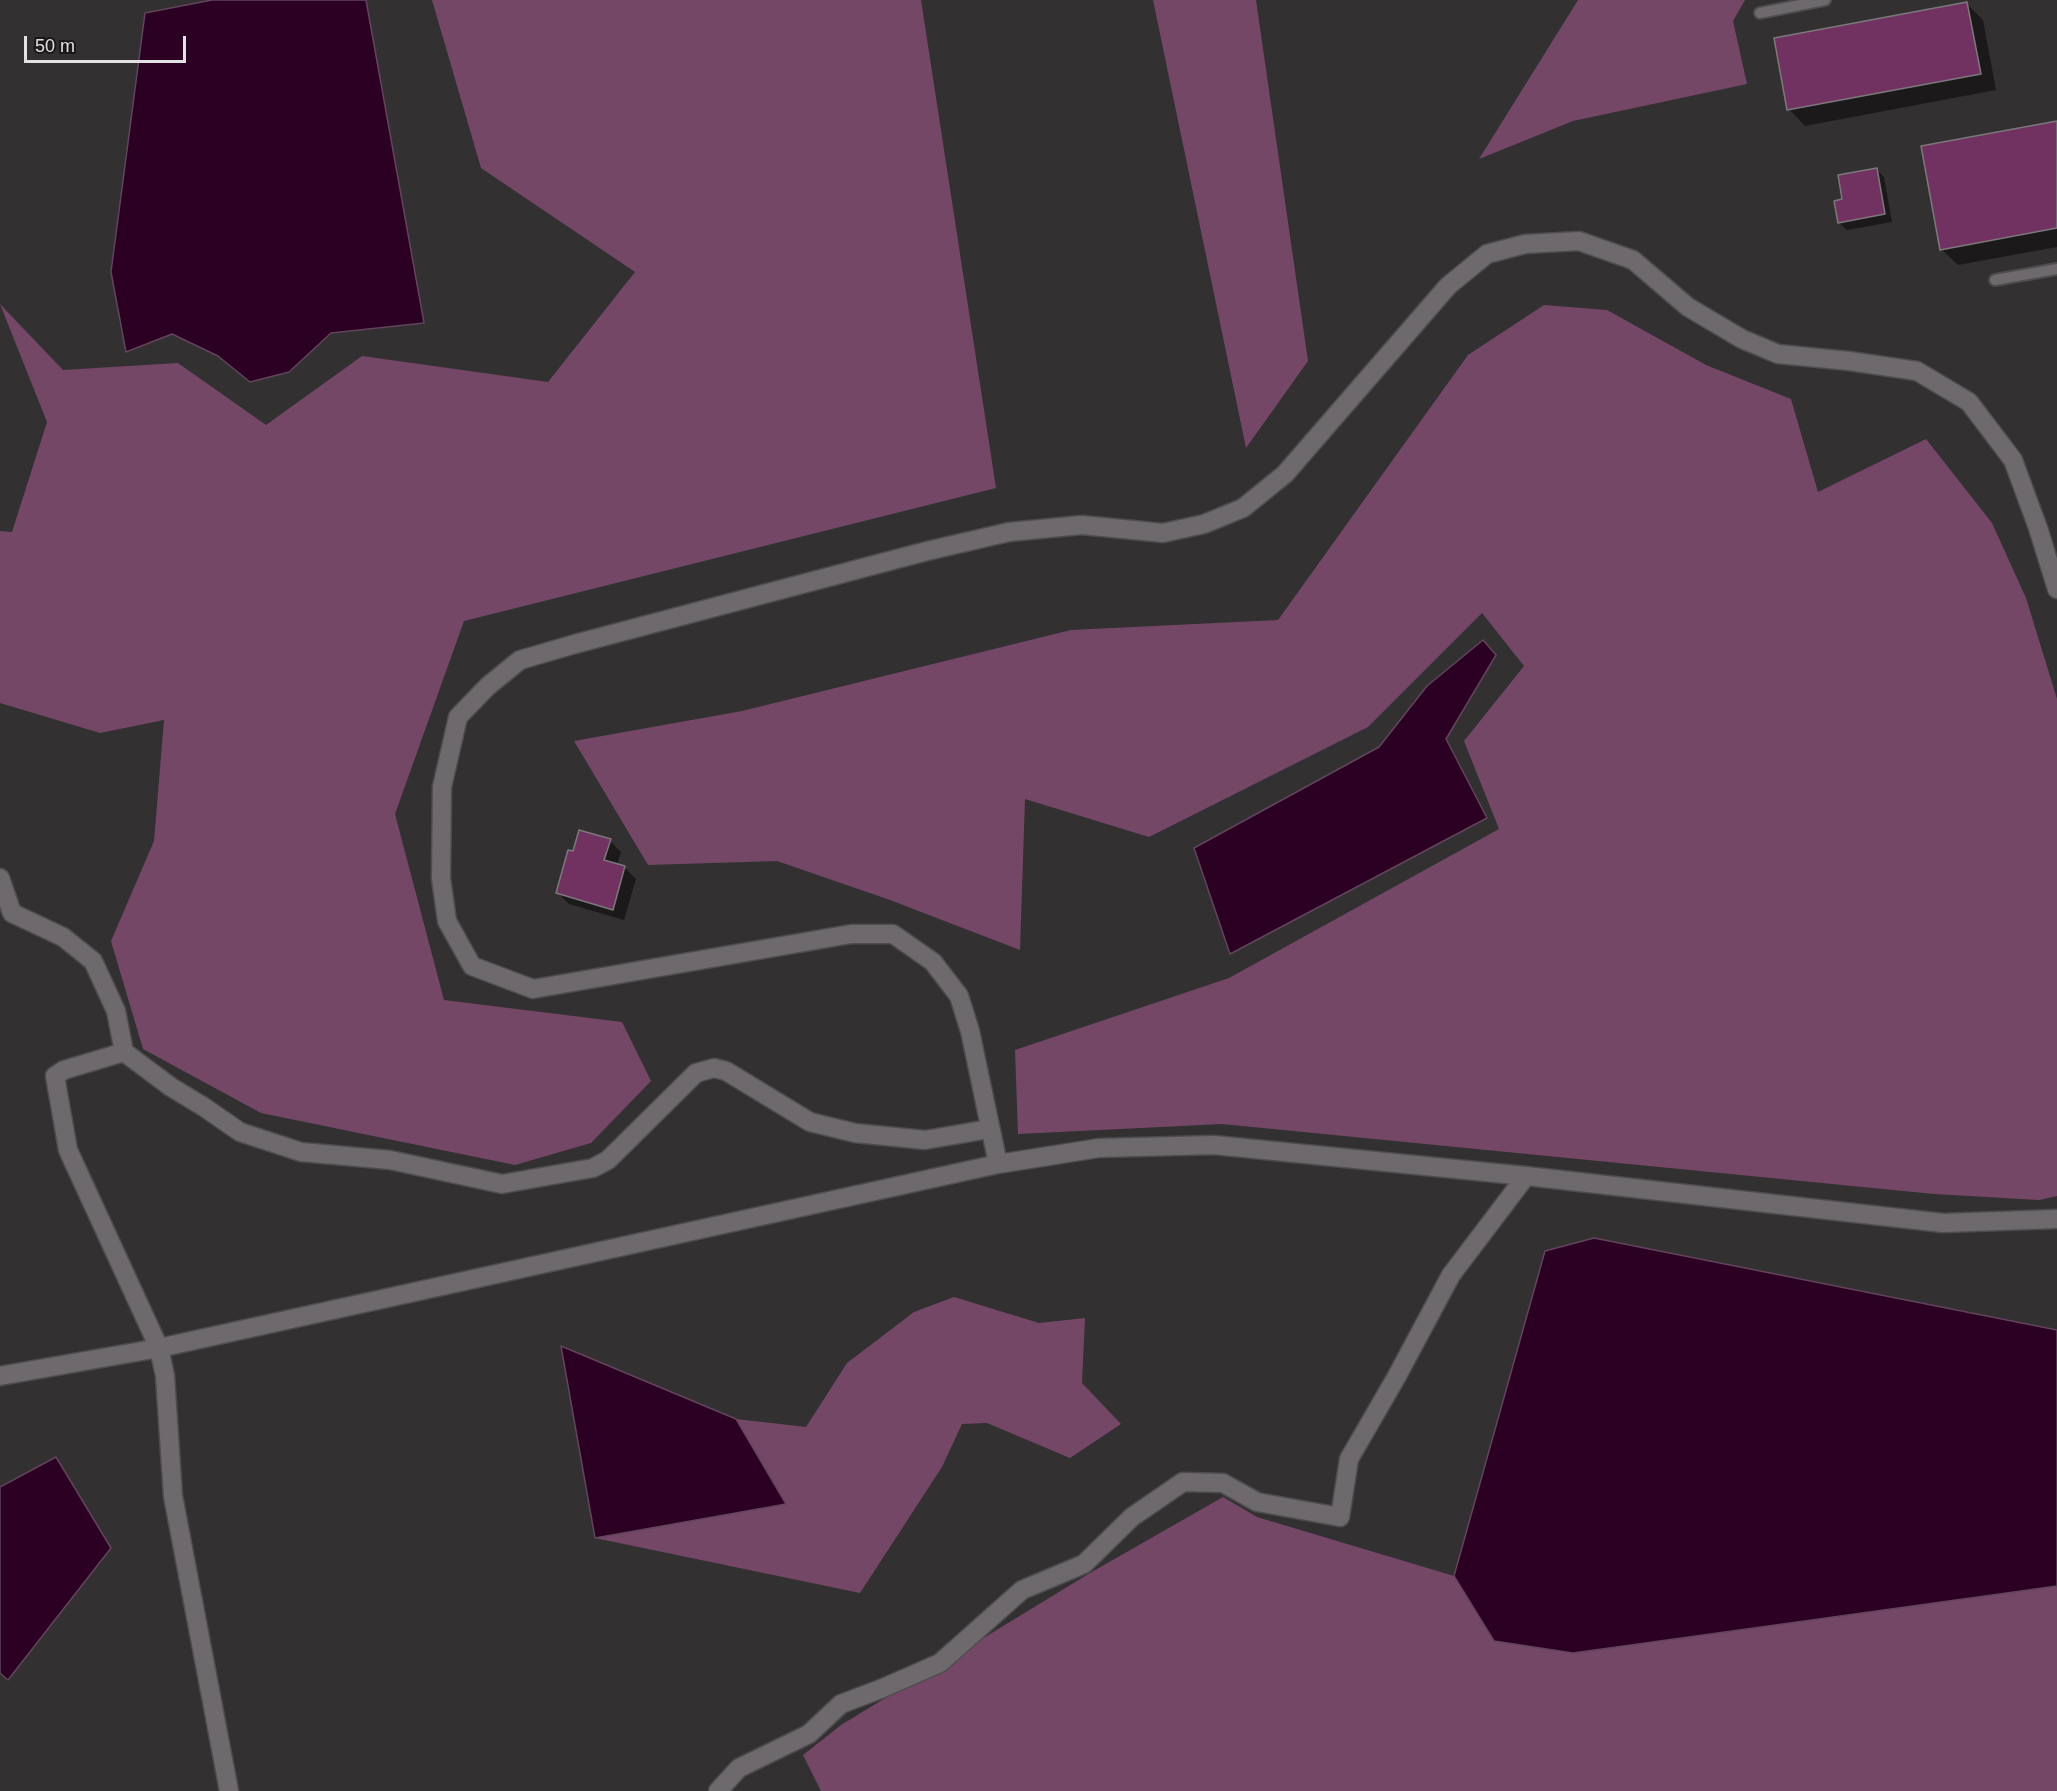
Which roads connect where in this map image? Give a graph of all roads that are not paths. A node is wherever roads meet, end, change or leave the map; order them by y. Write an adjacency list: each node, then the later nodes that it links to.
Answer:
1 (1826, 0): 2 (lane)
2 (1760, 13)
3 (2057, 269): 4 (lane)
4 (1995, 280)
5 (2057, 589): 9 (street)
6 (0, 878): 7 (street)
7 (6, 919): 8 (street)
8 (124, 1052): 9 (street); 13 (street)
9 (989, 1129): 10 (street)
10 (998, 1164): 11 (street); 13 (street)
11 (1526, 1176): 12 (street); 16 (street)
12 (2057, 1220)
13 (159, 1348): 14 (street); 15 (street)
14 (0, 1376)
15 (229, 1791)
16 (718, 1791)

